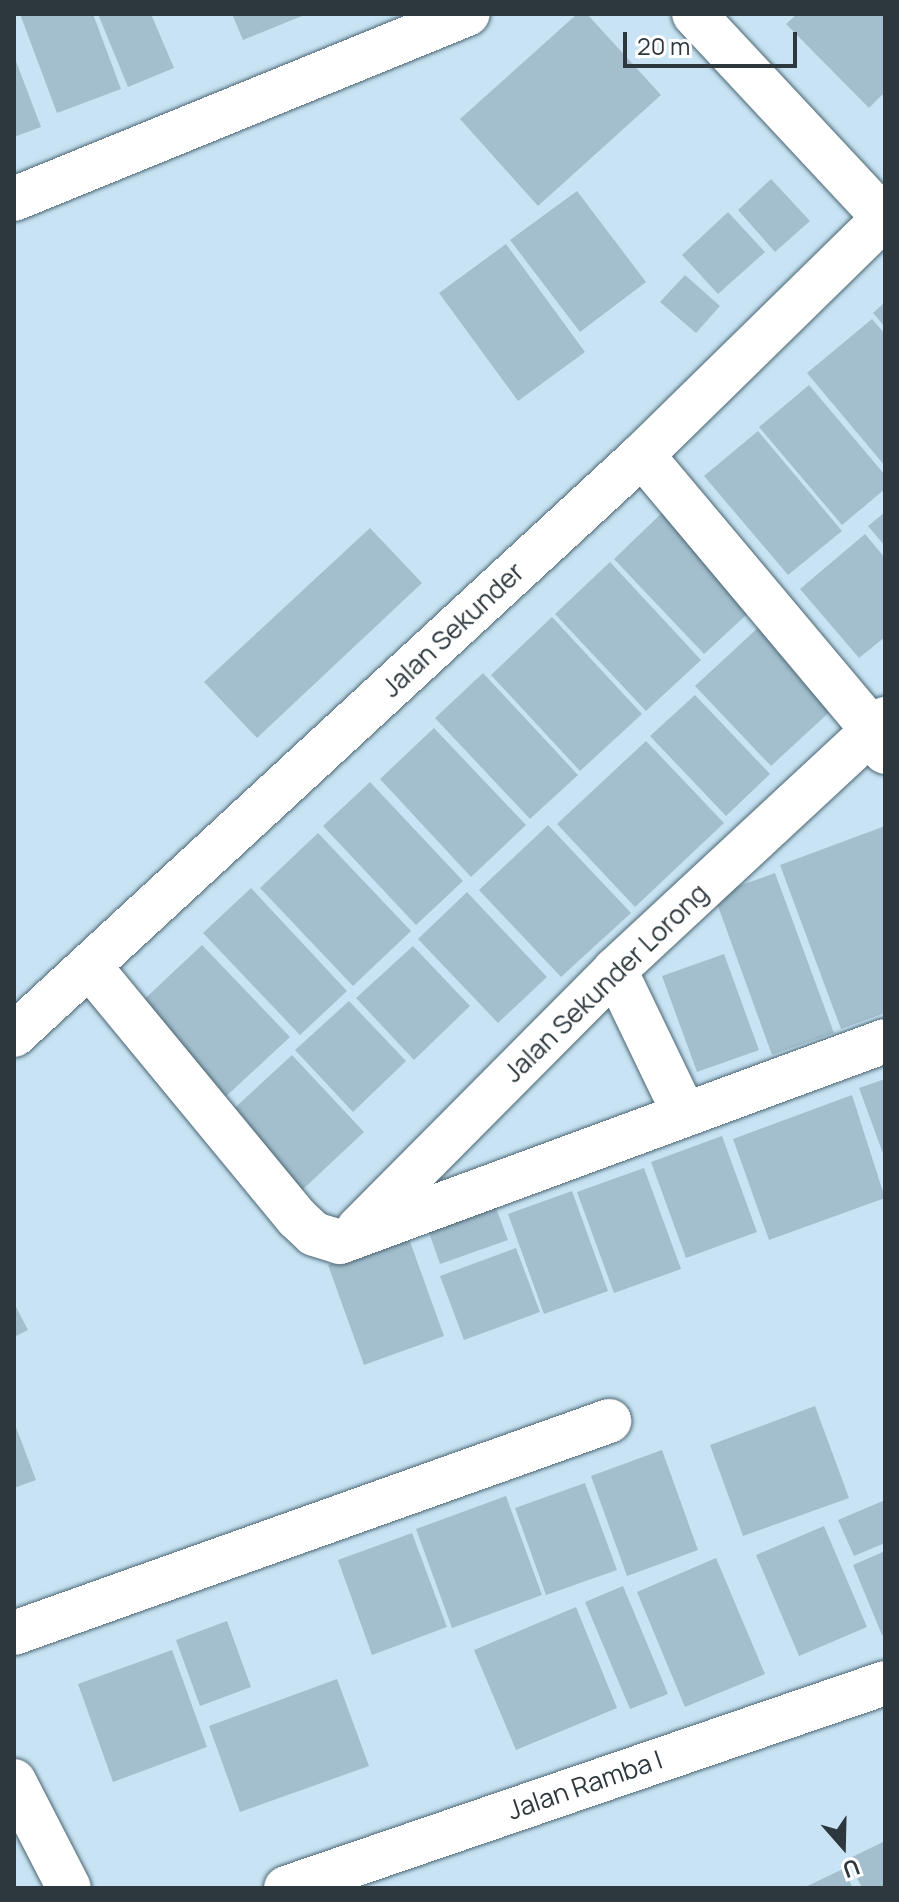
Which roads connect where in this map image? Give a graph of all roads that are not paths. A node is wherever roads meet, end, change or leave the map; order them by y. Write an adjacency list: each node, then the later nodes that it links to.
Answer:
1 (468, 14): 3 (street)
2 (694, 14): 4 (street)
3 (14, 199)
4 (884, 218): 5 (street, Jalan Sekunder)
5 (642, 455): 6 (street, Jalan Sekunder Lorong); 7 (street, Jalan Sekunder)
6 (881, 734): 8 (street, Jalan Sekunder Lorong)
7 (90, 967): 9 (street, Jalan Sekunder); 12 (street)
8 (615, 970): 11 (street); 12 (street, Jalan Sekunder Lorong)
9 (14, 1035)
10 (885, 1041): 11 (street)
11 (683, 1111): 12 (street)
12 (346, 1242)
13 (609, 1421): 14 (street)
14 (14, 1633)
15 (885, 1683): 18 (street, Jalan Ramba I)
16 (14, 1781): 17 (street)
17 (69, 1888)
18 (286, 1888)

